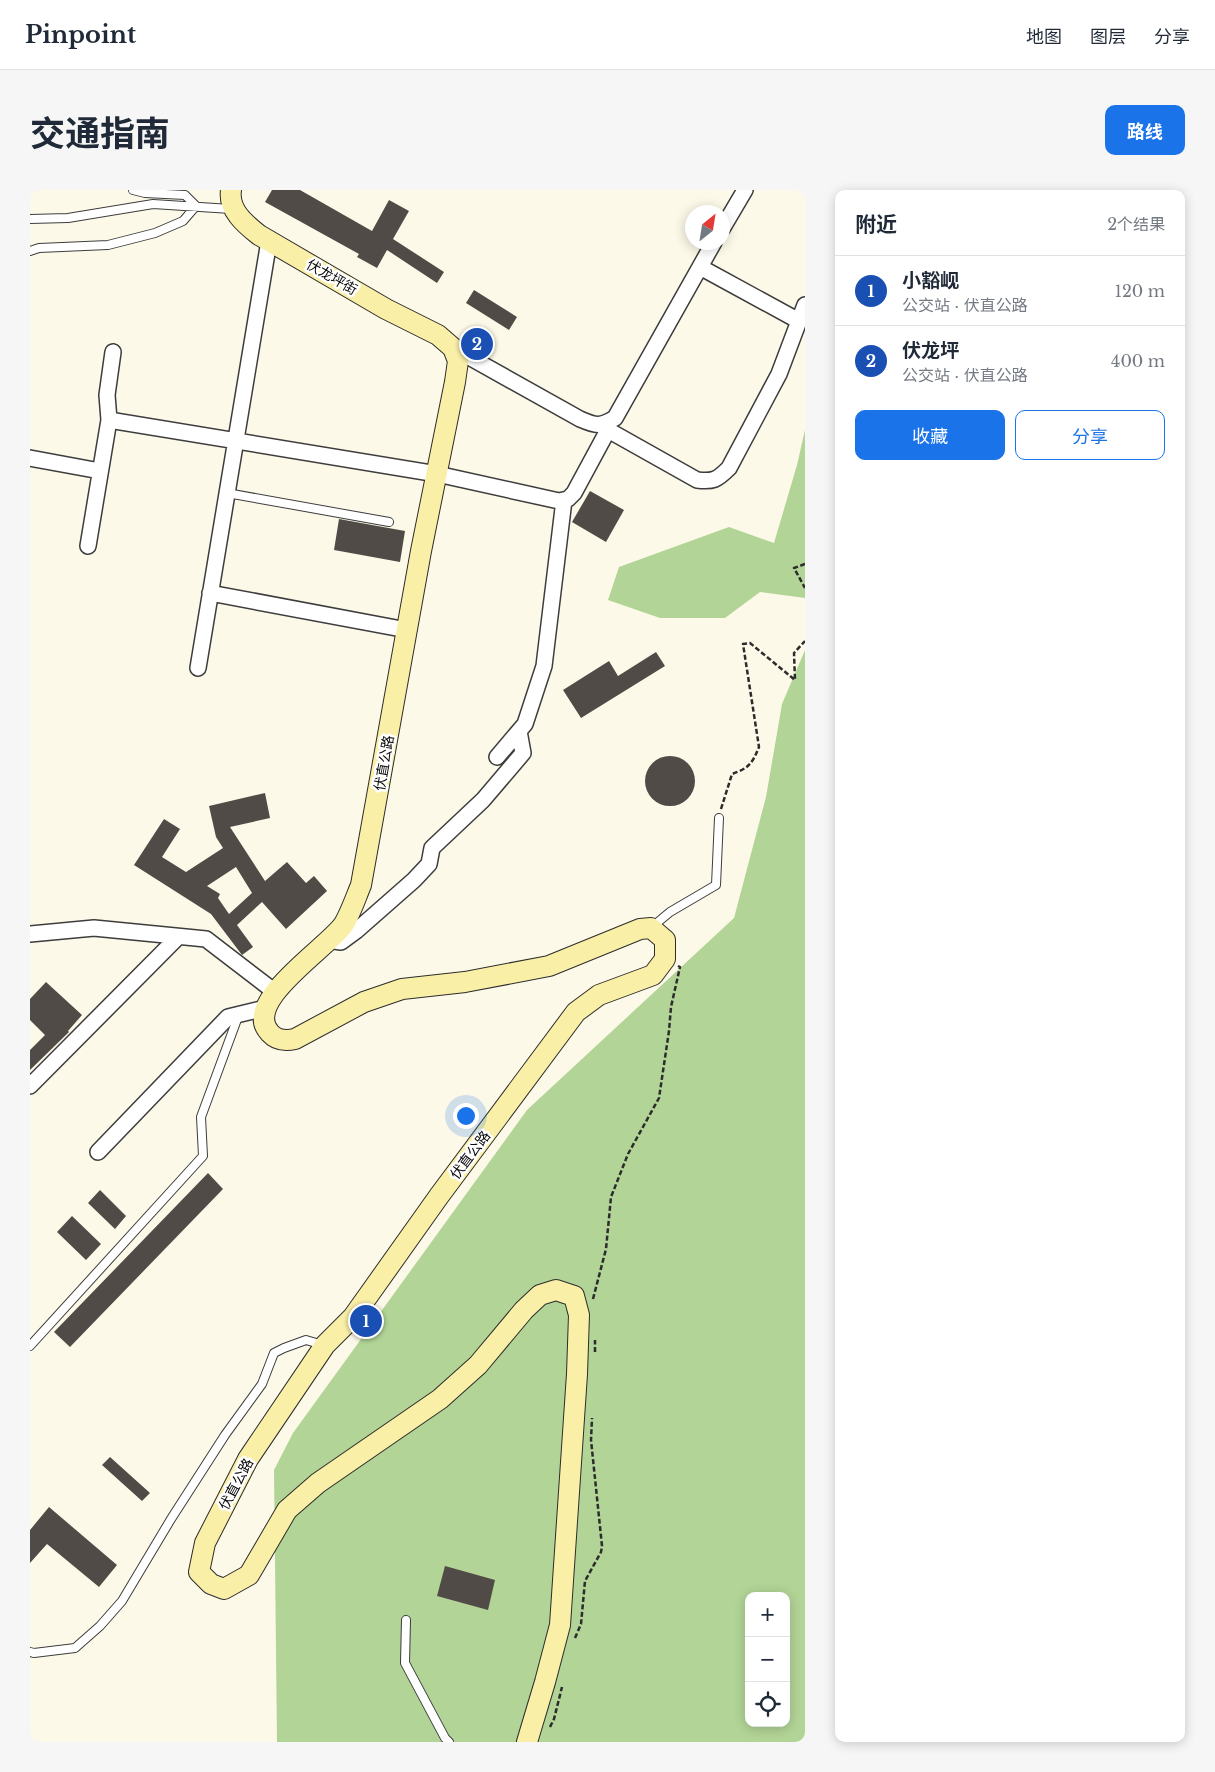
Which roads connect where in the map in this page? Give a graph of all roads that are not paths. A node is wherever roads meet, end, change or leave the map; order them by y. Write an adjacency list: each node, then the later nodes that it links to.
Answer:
1 (133, 190): 4 (lane)
2 (745, 190): 5 (street)
3 (232, 200): 4 (lane); 7 (main road, 伏龙坪街)
4 (196, 206): 6 (lane); 9 (lane)
5 (730, 215)
6 (30, 219)
7 (269, 241): 13 (main road, 伏龙坪街); 17 (street)
8 (710, 250): 10 (street)
9 (30, 251)
10 (700, 267): 12 (street); 16 (street)
11 (805, 305): 12 (street)
12 (799, 321): 16 (street)
13 (453, 348): 16 (street); 20 (main road, 伏直公路)
14 (113, 352): 15 (street)
15 (108, 420): 17 (street); 19 (street)
16 (607, 427): 22 (street)
17 (236, 441): 20 (street); 21 (street)
18 (30, 458): 19 (street)
19 (100, 471): 24 (street)
20 (437, 474): 22 (street); 26 (main road, 伏直公路)
21 (227, 493): 23 (lane); 25 (street)
22 (564, 500): 28 (street)
23 (389, 522)
24 (88, 546)
25 (210, 593): 26 (street); 27 (street)
26 (408, 630): 34 (main road, 伏直公路)
27 (198, 668)
28 (519, 731): 29 (street); 34 (street)
29 (497, 757)
30 (718, 818): 31 (lane)
31 (651, 928): 35 (main road); 39 (main road, 伏直公路)
32 (30, 934): 33 (street)
33 (178, 937): 35 (street); 37 (street)
34 (328, 940): 35 (main road, 伏直公路)
35 (270, 1000): 36 (street)
36 (239, 1014): 38 (street); 40 (lane)
37 (30, 1086)
38 (98, 1152)
39 (325, 1345): 42 (lane); 44 (main road, 伏直公路)
40 (30, 1346)
41 (406, 1620): 43 (lane)
42 (30, 1652)
43 (449, 1742)
44 (527, 1742)

